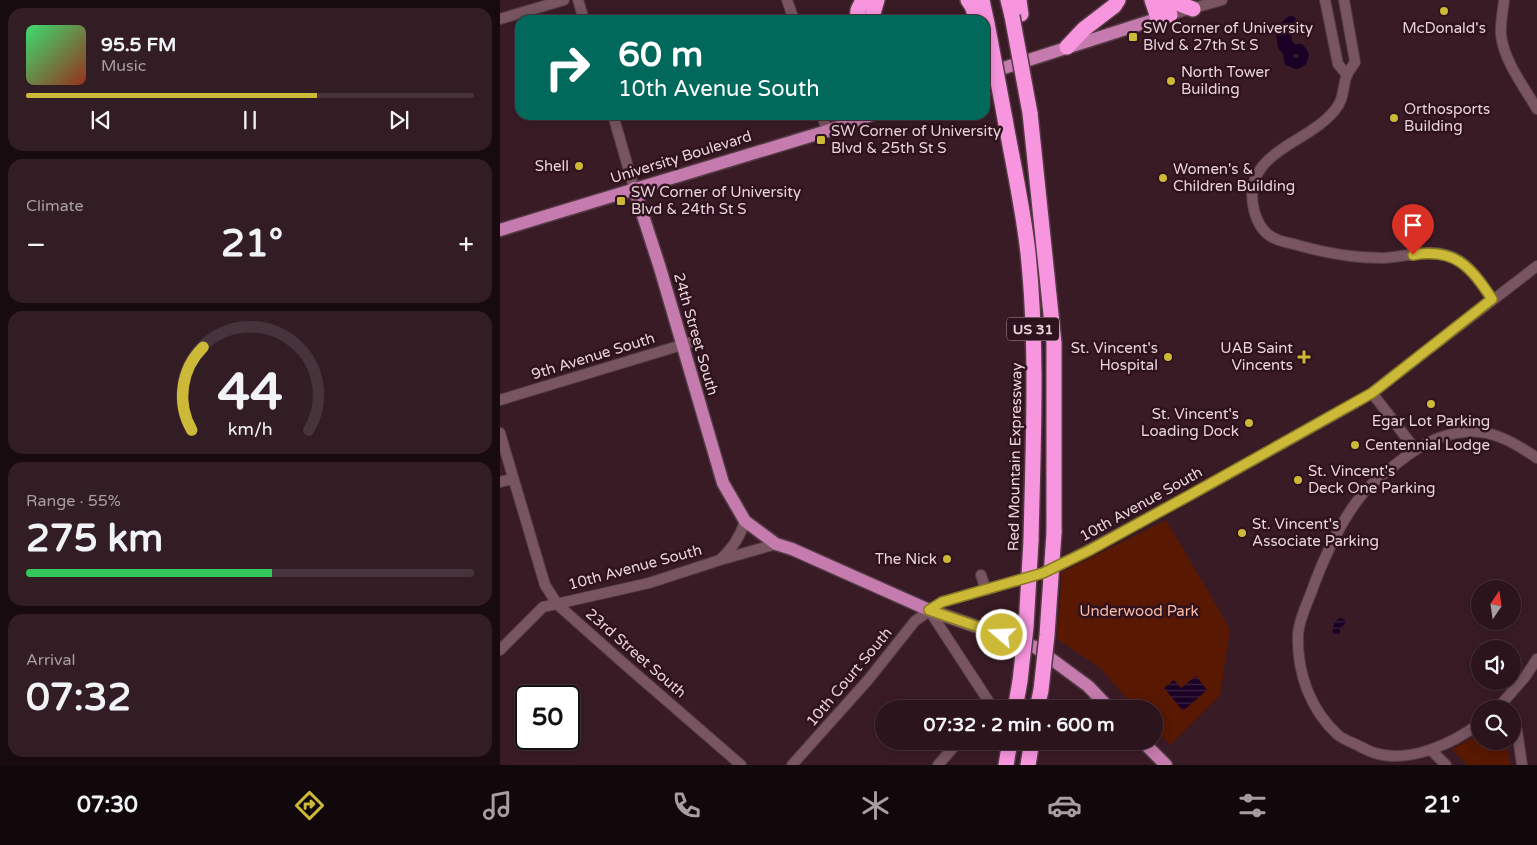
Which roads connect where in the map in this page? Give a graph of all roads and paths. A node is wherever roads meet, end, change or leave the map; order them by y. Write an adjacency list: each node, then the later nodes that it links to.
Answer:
1 (564, 0): 20 (street)
2 (578, 0): 21 (street)
3 (787, 0): 22 (street)
4 (863, 0): 23 (highway)
5 (877, 0): 24 (highway)
6 (968, 0): 25 (highway)
7 (982, 0): 26 (highway, Red Mountain Expressway / US 31)
8 (1008, 0): 18 (highway)
9 (1118, 0): 30 (highway)
10 (1152, 0): 27 (highway)
11 (1165, 0): 27 (highway)
12 (1174, 0): 17 (highway)
13 (1222, 0): 17 (street)
14 (1325, 0): 34 (street)
15 (1344, 0): 34 (street)
16 (1504, 0): 35 (street)
17 (1202, 5): 27 (street)
18 (1018, 10): 64 (highway, US 31, bridge)
19 (515, 15): 28 (street)
20 (516, 15)
21 (582, 15)
22 (792, 15)
23 (858, 15)
24 (872, 15)
25 (978, 15)
26 (982, 15)
27 (1164, 17): 30 (main road)
28 (500, 20)
29 (990, 47): 32 (highway, Red Mountain Expressway / US 31, bridge)
30 (1067, 47): 33 (main road)
31 (990, 50): 32 (highway, bridge)
32 (993, 56): 63 (highway, Red Mountain Expressway / US 31, bridge)
33 (990, 72)
34 (1347, 75): 43 (street)
35 (1537, 109)
36 (614, 120): 40 (street, 24th Street South)
37 (824, 120): 39 (street)
38 (857, 120): 39 (main road, University Boulevard)
39 (827, 131): 40 (main road, University Boulevard)
40 (634, 188): 41 (main road, University Boulevard); 45 (main road, 24th Street South)
41 (500, 230)
42 (1537, 266): 43 (street, 10th Avenue South)
43 (1492, 299): 46 (street, 10th Avenue South)
44 (695, 341): 45 (street, 9th Avenue South)
45 (682, 345): 47 (street, 9th Avenue South); 53 (main road, 24th Street South)
46 (1372, 393): 49 (street); 57 (street, 10th Avenue South)
47 (500, 400)
48 (500, 433): 51 (street, 23rd Street South)
49 (1415, 449): 50 (street); 72 (street)
50 (1537, 458)
51 (512, 479): 52 (street); 58 (street, 23rd Street South)
52 (500, 482)
53 (745, 521): 54 (main road, 24th Street South); 55 (street, 10th Avenue South)
54 (776, 544): 55 (street, 10th Avenue South); 59 (main road)
55 (720, 560): 58 (street, 10th Avenue South)
56 (980, 575): 57 (street)
57 (986, 590): 59 (street, 10th Avenue South)
58 (558, 604): 60 (street, 10th Avenue South); 74 (street, 23rd Street South)
59 (929, 610): 62 (street); 65 (main road); 75 (street, 10th Court South)
60 (500, 650)
61 (1537, 658): 66 (street)
62 (985, 700)
63 (1017, 700)
64 (1039, 700)
65 (1101, 700)
66 (1505, 700)
67 (1471, 729): 72 (street)
68 (951, 750): 76 (street)
69 (1008, 750): 77 (highway)
70 (1030, 750): 78 (highway)
71 (1151, 750): 79 (main road)
72 (1431, 750): 80 (street)
73 (1520, 750): 81 (street)
74 (741, 765)
75 (792, 765)
76 (938, 765)
77 (1006, 765)
78 (1028, 765)
79 (1166, 765)
80 (1446, 765)
81 (1522, 765)

